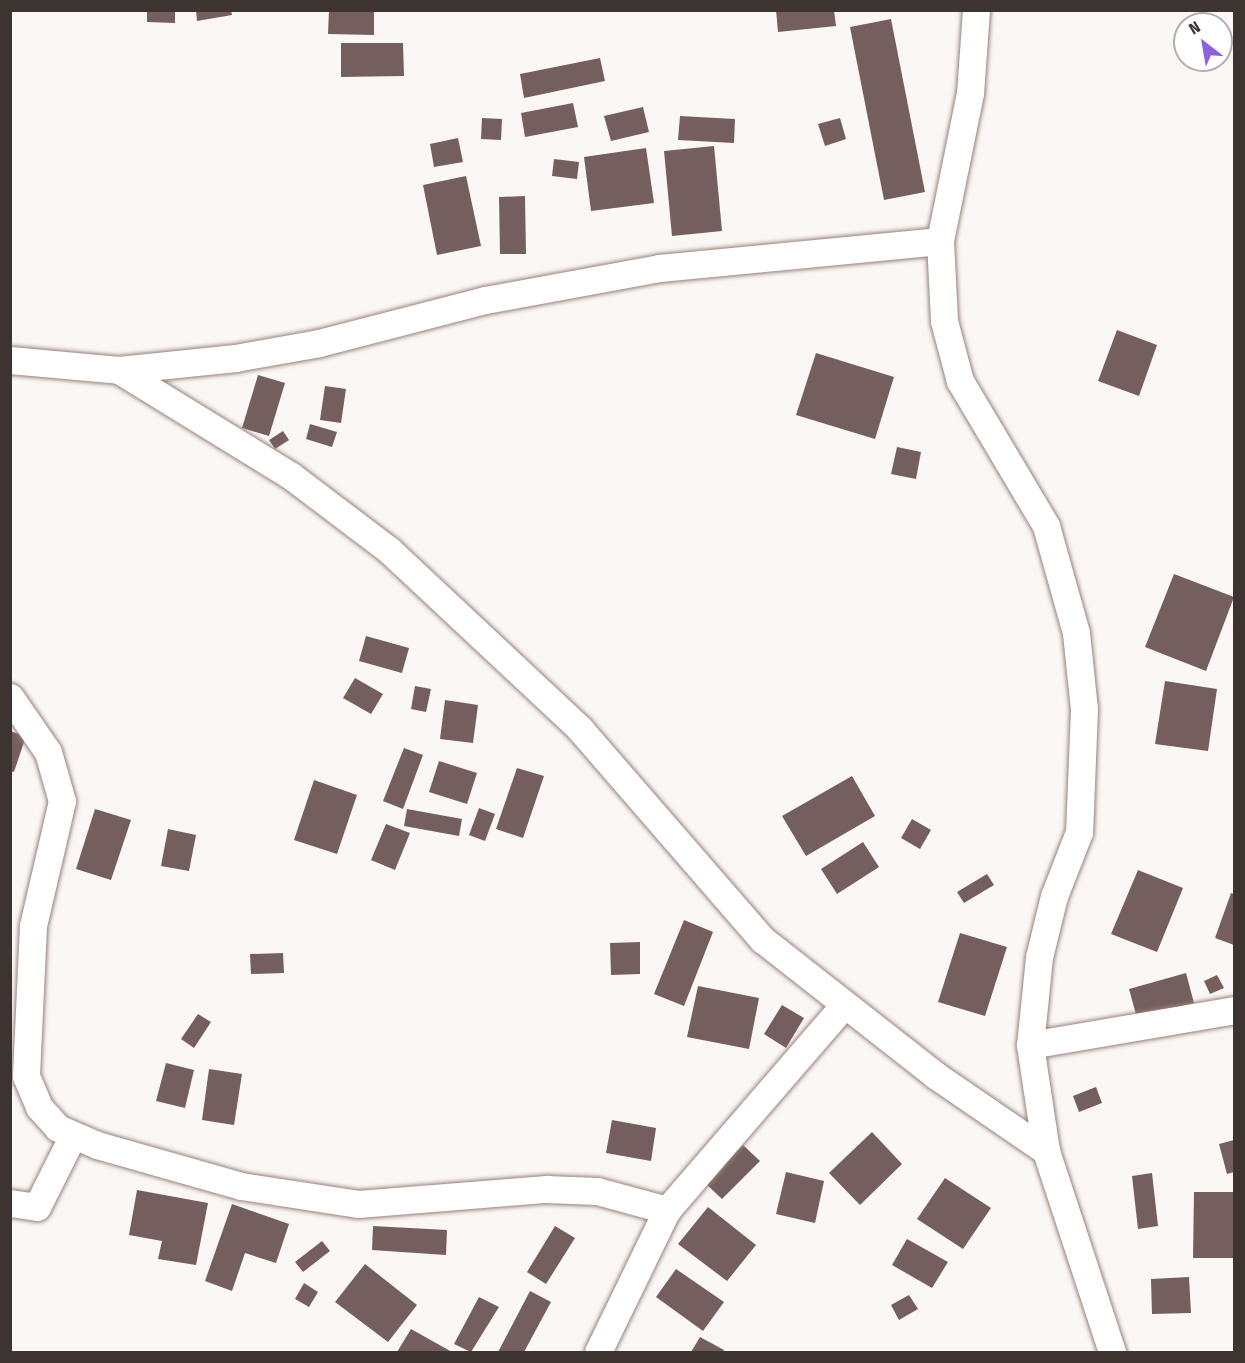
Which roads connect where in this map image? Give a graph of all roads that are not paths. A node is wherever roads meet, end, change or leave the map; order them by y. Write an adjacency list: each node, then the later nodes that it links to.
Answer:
1 (976, 10): 2 (street)
2 (940, 241): 4 (street); 8 (street)
3 (10, 360): 4 (street)
4 (119, 370): 6 (street)
5 (10, 698): 9 (street)
6 (844, 1005): 10 (street); 12 (street)
7 (1234, 1010): 8 (street)
8 (1030, 1046): 10 (street)
9 (73, 1135): 11 (street); 12 (street)
10 (1046, 1150): 14 (street)
11 (10, 1203)
12 (667, 1210): 13 (street)
13 (598, 1353)
14 (1112, 1353)

